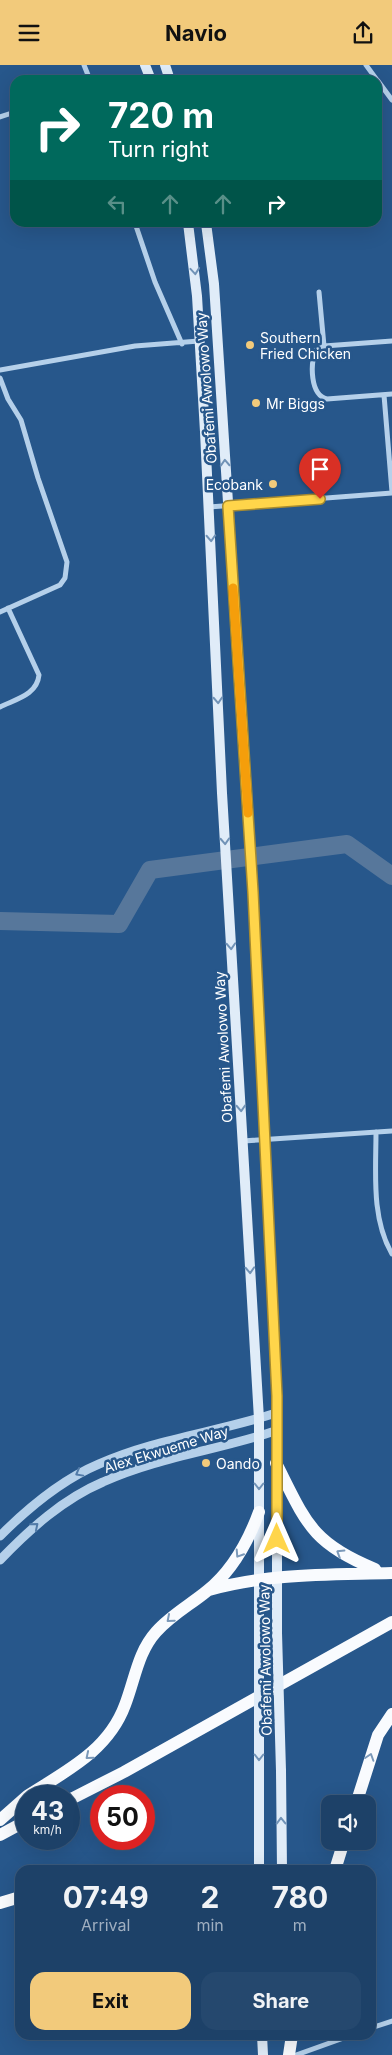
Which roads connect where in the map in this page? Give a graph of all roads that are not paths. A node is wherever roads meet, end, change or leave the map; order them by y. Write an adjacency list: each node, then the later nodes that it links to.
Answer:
1 (382, 87): 2 (street)
2 (392, 100)
3 (136, 227): 9 (street)
4 (188, 227): 7 (main road, Obafemi Awolowo Way, one-way to 7)
5 (207, 227): 16 (main road, Obafemi Awolowo Way, one-way to 5)
6 (319, 292): 10 (street)
7 (199, 341): 9 (street); 17 (main road, Obafemi Awolowo Way)
8 (392, 341): 10 (street)
9 (182, 343): 11 (street)
10 (324, 346): 14 (street)
11 (0, 370)
12 (0, 378): 18 (street)
13 (392, 394): 14 (street)
14 (384, 395): 15 (street)
15 (392, 493): 16 (street)
16 (228, 506): 17 (street); 23 (main road, Obafemi Awolowo Way)
17 (209, 507): 24 (main road, Obafemi Awolowo Way, one-way to 24)
18 (8, 608): 19 (street); 20 (street)
19 (0, 612)
20 (0, 707)
21 (392, 1131): 22 (street)
22 (376, 1132): 23 (street); 25 (street)
23 (263, 1139): 24 (street); 26 (main road, Obafemi Awolowo Way)
24 (243, 1141): 27 (main road, Obafemi Awolowo Way, one-way to 27)
25 (392, 1253)
26 (276, 1413): 27 (street, Alex Ekwueme Way); 28 (main road, Obafemi Awolowo Way)
27 (259, 1419): 29 (main road, Obafemi Awolowo Way); 32 (street, Alex Ekwueme Way, one-way to 32)
28 (275, 1431): 29 (street, Alex Ekwueme Way); 30 (main road, Obafemi Awolowo Way)
29 (259, 1437): 31 (main road, Obafemi Awolowo Way, one-way to 31); 33 (street, Alex Ekwueme Way, one-way to 29)
30 (276, 1463): 34 (main road, one-way to 30); 35 (main road, Obafemi Awolowo Way)
31 (259, 1512): 36 (main road, Obafemi Awolowo Way); 37 (main road, one-way to 37)
32 (0, 1536)
33 (0, 1560)
34 (388, 1573): 35 (main road)
35 (277, 1577): 36 (main road); 49 (main road, Obafemi Awolowo Way, one-way to 35, bridge)
36 (259, 1579): 37 (main road); 48 (main road, Obafemi Awolowo Way, one-way to 48, bridge)
37 (209, 1590): 40 (main road, one-way to 40)
38 (392, 1622): 41 (main road)
39 (392, 1714): 42 (main road, one-way to 39)
40 (45, 1785)
41 (80, 1794)
42 (359, 1795)
43 (15, 1807): 44 (main road)
44 (0, 1820)
45 (15, 1827): 46 (main road)
46 (0, 1835)
47 (341, 1850): 50 (main road)
48 (259, 1865)
49 (282, 1865)
50 (337, 1865)
51 (15, 1898): 52 (main road)
52 (0, 1903)
53 (392, 2021): 54 (street)
54 (376, 2026)
55 (262, 2040): 59 (main road)
56 (288, 2040): 60 (main road)
57 (291, 2040): 60 (main road)
58 (338, 2040): 61 (street)
59 (263, 2055)
60 (289, 2055)
61 (296, 2055)

